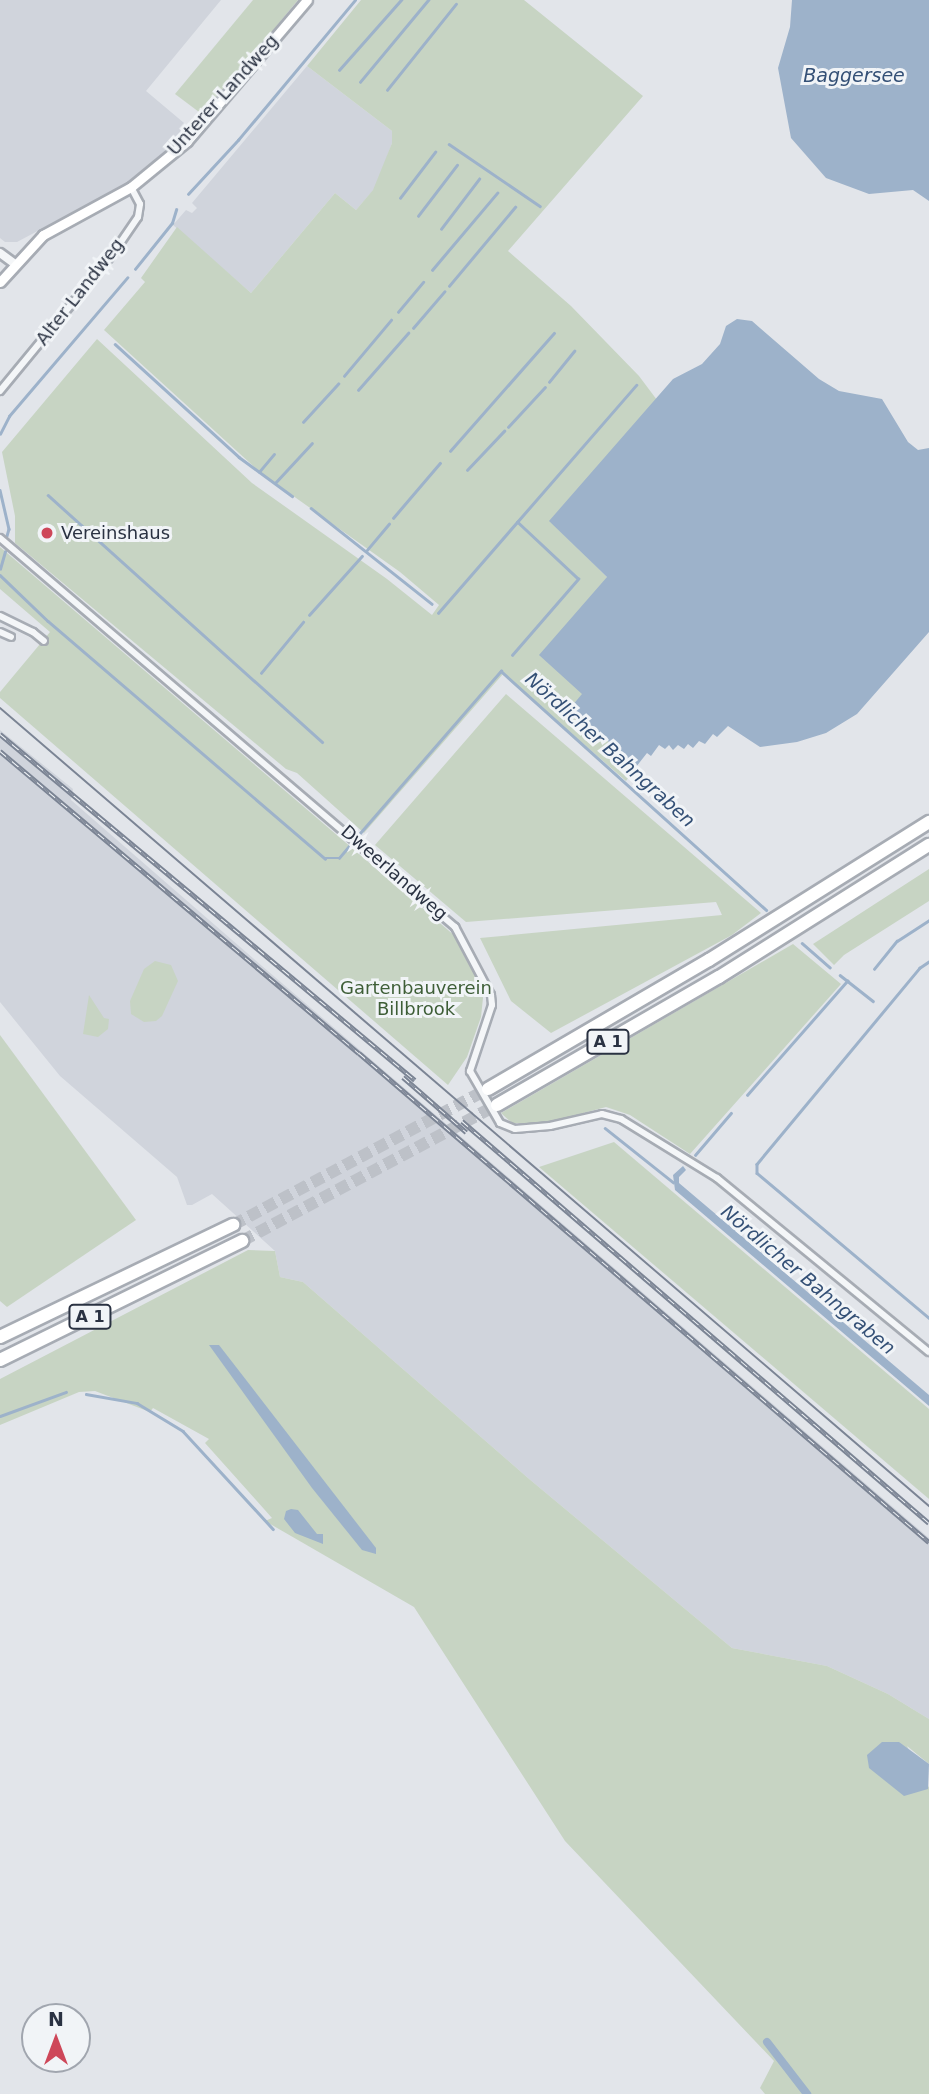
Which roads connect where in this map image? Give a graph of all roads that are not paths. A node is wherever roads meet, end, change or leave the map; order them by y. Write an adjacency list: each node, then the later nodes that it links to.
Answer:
1 (307, 0): 2 (main road, Unterer Landweg)
2 (131, 187): 4 (main road, Unterer Landweg); 6 (street, Alter Landweg)
3 (0, 253): 4 (street)
4 (15, 264): 5 (main road, Unterer Landweg)
5 (0, 282)
6 (0, 391)
7 (0, 538): 19 (street, Dweerlandweg)
8 (0, 615): 11 (street)
9 (0, 632): 10 (street)
10 (11, 637)
11 (44, 641)
12 (929, 822): 14 (highway, A 1)
13 (929, 845): 15 (highway, A 1)
14 (488, 1089)
15 (497, 1105)
16 (233, 1224): 18 (highway, A 1)
17 (242, 1241): 20 (highway, A 1)
18 (0, 1338)
19 (929, 1352)
20 (0, 1360)

